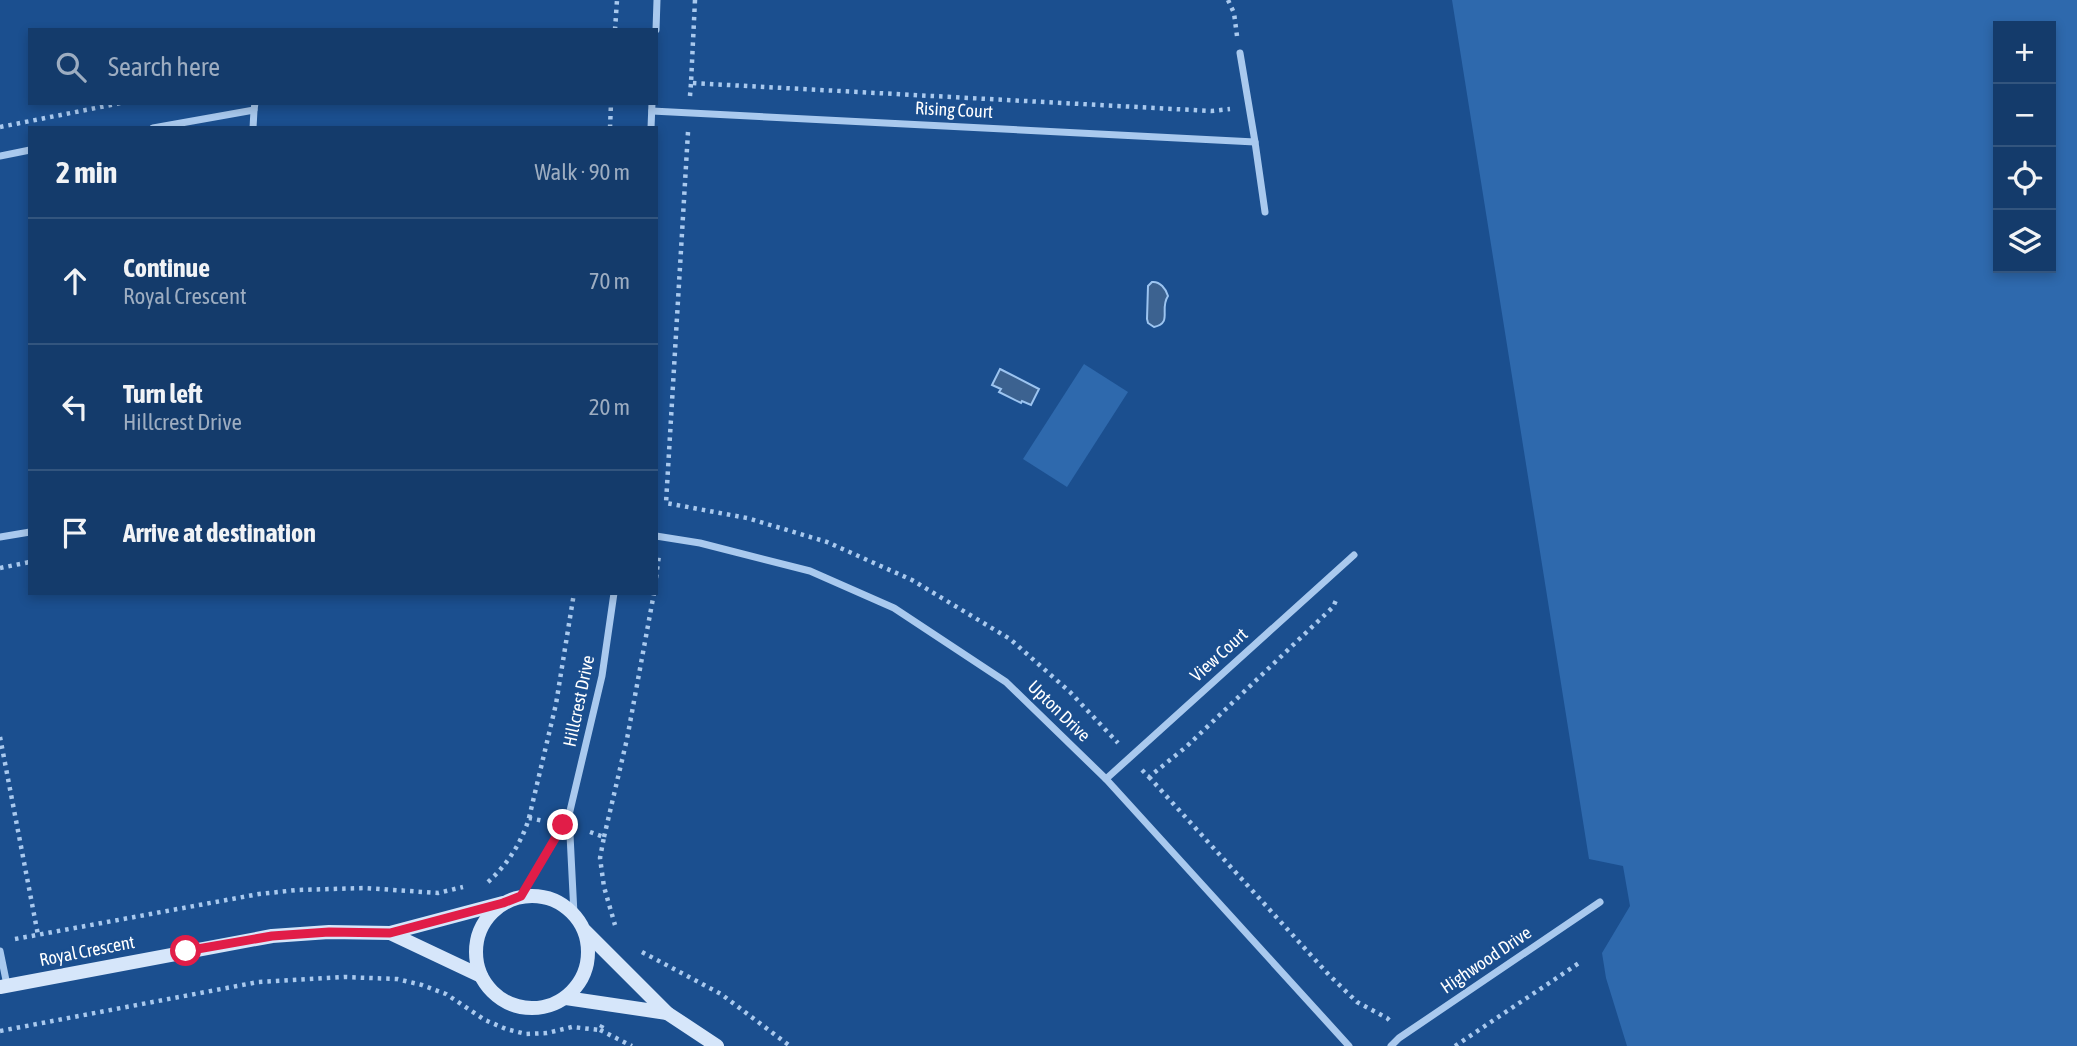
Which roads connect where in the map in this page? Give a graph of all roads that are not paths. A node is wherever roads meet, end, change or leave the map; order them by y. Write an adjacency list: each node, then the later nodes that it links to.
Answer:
1 (657, 0): 2 (street)
2 (656, 28)
3 (1240, 53): 9 (street)
4 (254, 106): 6 (street); 7 (street)
5 (652, 107): 8 (street); 9 (street, Rising Court)
6 (162, 126)
7 (253, 126)
8 (651, 126)
9 (1255, 142): 12 (street)
10 (28, 150): 11 (street)
11 (0, 156)
12 (1265, 212)
13 (28, 532): 15 (street)
14 (658, 536): 18 (street, Upton Drive)
15 (0, 537)
16 (1354, 555): 18 (street, View Court)
17 (614, 595): 19 (street, Hillcrest Drive)
18 (1106, 779): 32 (street, Upton Drive)
19 (569, 815): 20 (street, Hillcrest Drive); 23 (street, Hillcrest Drive)
20 (521, 896): 22 (street); 23 (street)
21 (1600, 902): 33 (street, Highwood Drive)
22 (503, 903): 25 (street, Royal Crescent); 27 (street)
23 (575, 914): 24 (street)
24 (585, 931): 29 (street); 30 (street)
25 (390, 933): 27 (street, Royal Crescent); 28 (street, Royal Crescent)
26 (0, 951): 28 (street)
27 (481, 976): 29 (street)
28 (3, 987)
29 (566, 998): 30 (street)
30 (667, 1013): 31 (street)
31 (717, 1046)
32 (1349, 1046)
33 (1391, 1046)

